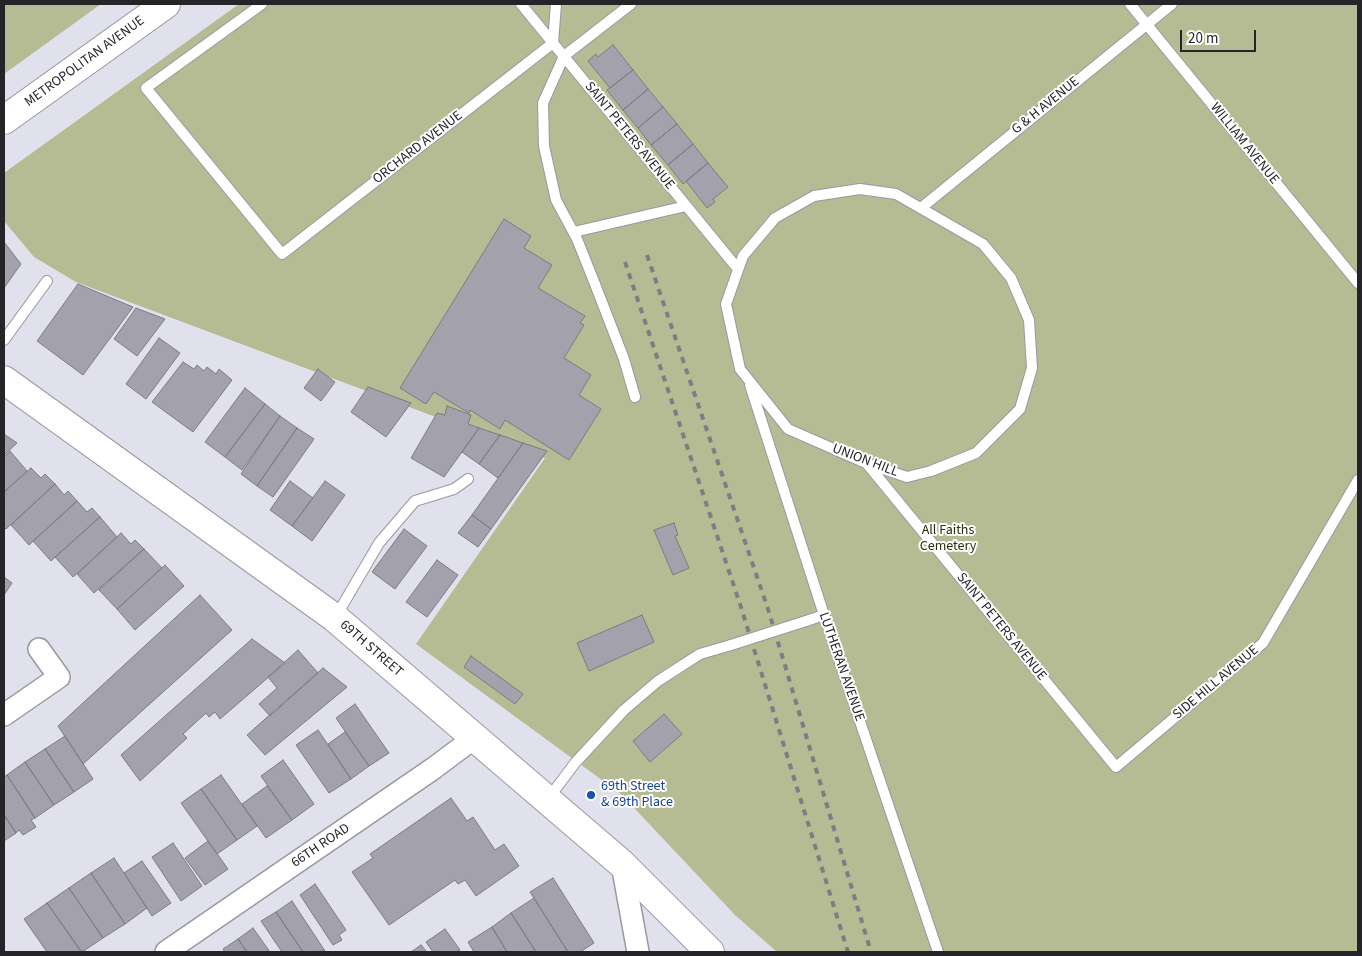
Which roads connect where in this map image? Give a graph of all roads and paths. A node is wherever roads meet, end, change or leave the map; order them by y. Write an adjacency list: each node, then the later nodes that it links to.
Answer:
1 (166, 4): 11 (main road, METROPOLITAN AVENUE)
2 (262, 4): 9 (lane, ORCHARD AVENUE)
3 (521, 4): 9 (lane, SAINT PETERS AVENUE)
4 (556, 4): 9 (lane)
5 (631, 4): 10 (lane)
6 (1130, 4): 8 (lane, WILLIAM AVENUE)
7 (1172, 4): 8 (lane, G & H AVENUE)
8 (1147, 24): 13 (lane, G & H AVENUE); 17 (lane, WILLIAM AVENUE)
9 (553, 43): 10 (lane, SAINT PETERS AVENUE)
10 (564, 56): 12 (lane, SAINT PETERS AVENUE); 14 (lane)
11 (4, 120)
12 (686, 206): 14 (lane); 15 (lane, SAINT PETERS AVENUE)
13 (921, 208): 15 (lane, UNION HILL); 22 (lane, UNION HILL)
14 (574, 232): 21 (lane)
15 (738, 269): 20 (lane, UNION HILL)
16 (47, 281): 18 (lane)
17 (1358, 283)
18 (4, 340)
19 (4, 380): 26 (main road, 69TH STREET)
20 (748, 380): 22 (lane, UNION HILL); 25 (lane, LUTHERAN AVENUE)
21 (635, 397)
22 (868, 464): 30 (lane, SAINT PETERS AVENUE)
23 (468, 479): 26 (lane)
24 (1358, 480): 30 (lane, SIDE HILL AVENUE)
25 (824, 615): 31 (lane, bridge); 36 (lane, LUTHERAN AVENUE)
26 (335, 618): 29 (main road, 69TH STREET)
27 (39, 649): 28 (street)
28 (4, 715)
29 (474, 738): 31 (main road, 69TH STREET); 34 (street, 66TH ROAD)
30 (1116, 767)
31 (547, 800): 32 (main road, 69TH STREET)
32 (622, 864): 33 (main road, 69TH STREET); 35 (street)
33 (700, 950)
34 (166, 952)
35 (638, 952)
36 (938, 952)

